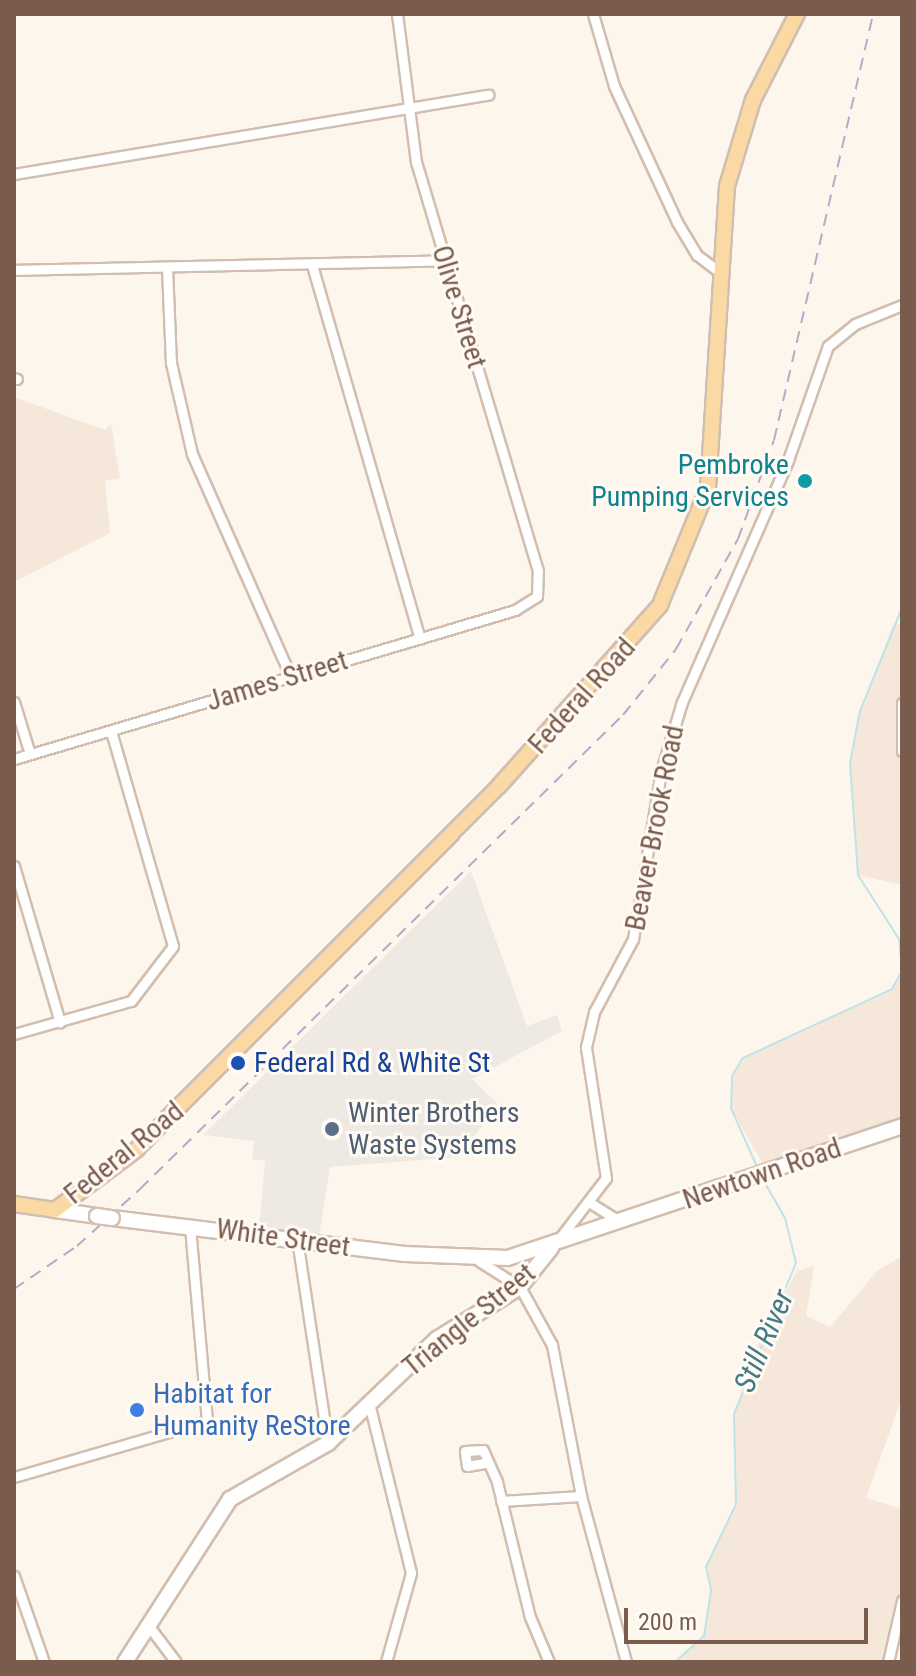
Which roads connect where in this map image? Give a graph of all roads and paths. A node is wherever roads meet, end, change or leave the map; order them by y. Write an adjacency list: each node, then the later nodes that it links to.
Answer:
1 (397, 14): 5 (street, Olive Street)
2 (593, 14): 11 (street)
3 (797, 14): 11 (main road, Federal Road)
4 (488, 95): 5 (street)
5 (406, 108): 6 (street); 7 (street, Olive Street)
6 (14, 174)
7 (444, 260): 8 (street); 13 (street, Olive Street)
8 (312, 265): 9 (street); 14 (street)
9 (167, 268): 10 (street); 15 (street)
10 (14, 270)
11 (717, 270): 28 (main road, Federal Road)
12 (902, 305): 27 (street, Beaver Brook Road)
13 (537, 596): 14 (street, James Street)
14 (420, 639): 15 (street, James Street)
15 (291, 677): 18 (street, James Street)
16 (14, 702): 20 (street)
17 (902, 703): 19 (street)
18 (111, 731): 20 (street, James Street); 23 (street)
19 (902, 751)
20 (30, 754): 21 (street, James Street)
21 (14, 759)
22 (14, 866): 23 (street)
23 (60, 1022): 24 (street)
24 (14, 1034)
25 (902, 1126): 29 (main road, Newtown Road)
26 (14, 1204): 28 (main road, White Street)
27 (592, 1204): 29 (street); 32 (street, Beaver Brook Road)
28 (55, 1210): 30 (main road, White Street)
29 (622, 1223): 32 (main road, Newtown Road)
30 (190, 1225): 31 (main road, White Street); 38 (street)
31 (297, 1239): 33 (main road, White Street); 36 (street)
32 (551, 1248): 33 (main road, White Street); 34 (main road, Triangle Street)
33 (476, 1260): 34 (street)
34 (520, 1287): 35 (main road, Triangle Street); 39 (street)
35 (370, 1407): 36 (main road, Triangle Street); 49 (street)
36 (328, 1443): 43 (main road, Triangle Street)
37 (484, 1463): 40 (street)
38 (14, 1477)
39 (581, 1496): 40 (street); 51 (street)
40 (501, 1501): 50 (street)
41 (14, 1576): 46 (street)
42 (902, 1601): 45 (street)
43 (148, 1625): 47 (main road, Triangle Street); 48 (street)
44 (902, 1656): 45 (street)
45 (888, 1659)
46 (44, 1662)
47 (125, 1662)
48 (176, 1662)
49 (386, 1662)
50 (549, 1662)
51 (626, 1662)

